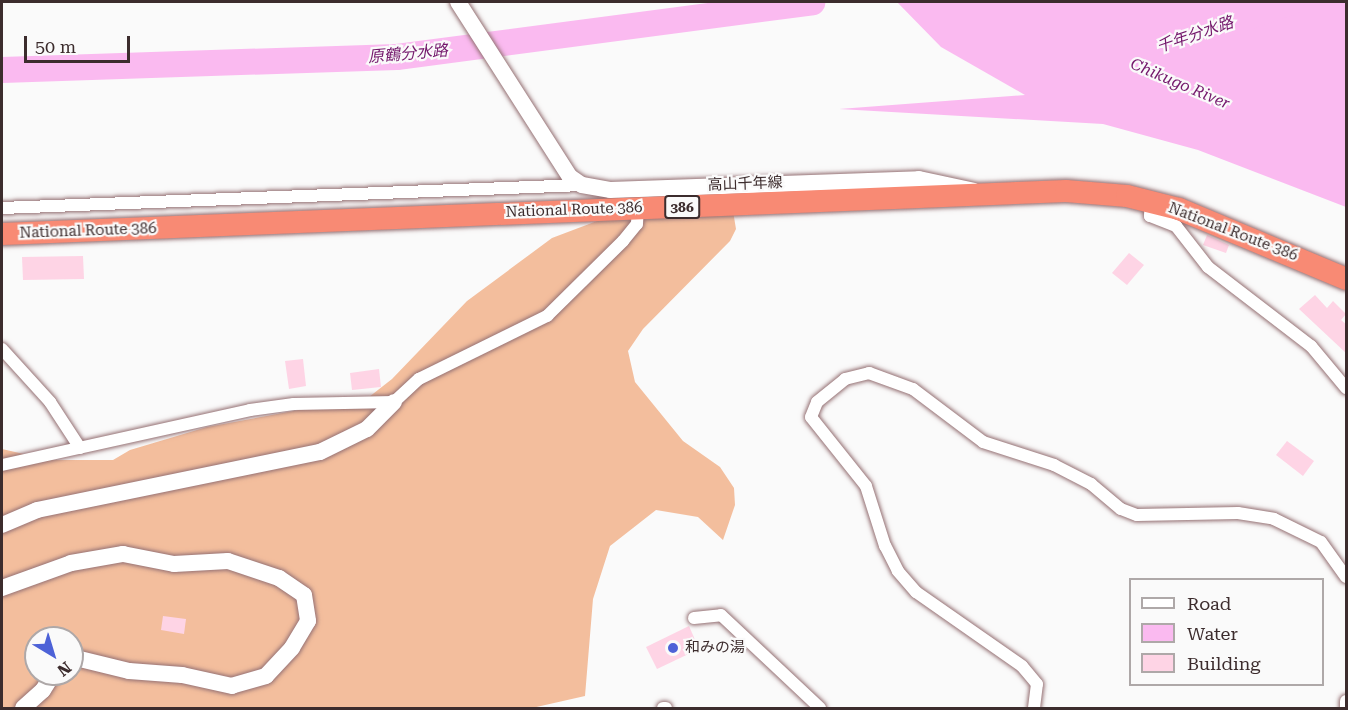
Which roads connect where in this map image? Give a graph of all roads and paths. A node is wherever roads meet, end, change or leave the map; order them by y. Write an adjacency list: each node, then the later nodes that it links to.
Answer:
1 (458, 2): 2 (street)
2 (576, 181): 3 (street, 高山千年線); 6 (street)
3 (985, 194): 4 (highway, National Route 386 / 386); 5 (highway, National Route 386 / 386)
4 (1151, 201): 8 (highway, National Route 386 / 386); 10 (street)
5 (638, 207): 7 (highway, National Route 386 / 386); 11 (street)
6 (2, 208)
7 (2, 234)
8 (1347, 279)
9 (2, 349): 12 (street)
10 (1347, 388)
11 (394, 402): 12 (street); 14 (street)
12 (80, 448): 13 (street)
13 (2, 465)
14 (2, 525)
15 (1347, 577): 23 (street)
16 (2, 588): 18 (street)
17 (694, 618): 22 (street)
18 (84, 660)
19 (46, 686): 21 (street)
20 (1347, 701): 24 (street)
21 (23, 708)
22 (820, 708)
23 (1034, 708)
24 (1346, 708)

